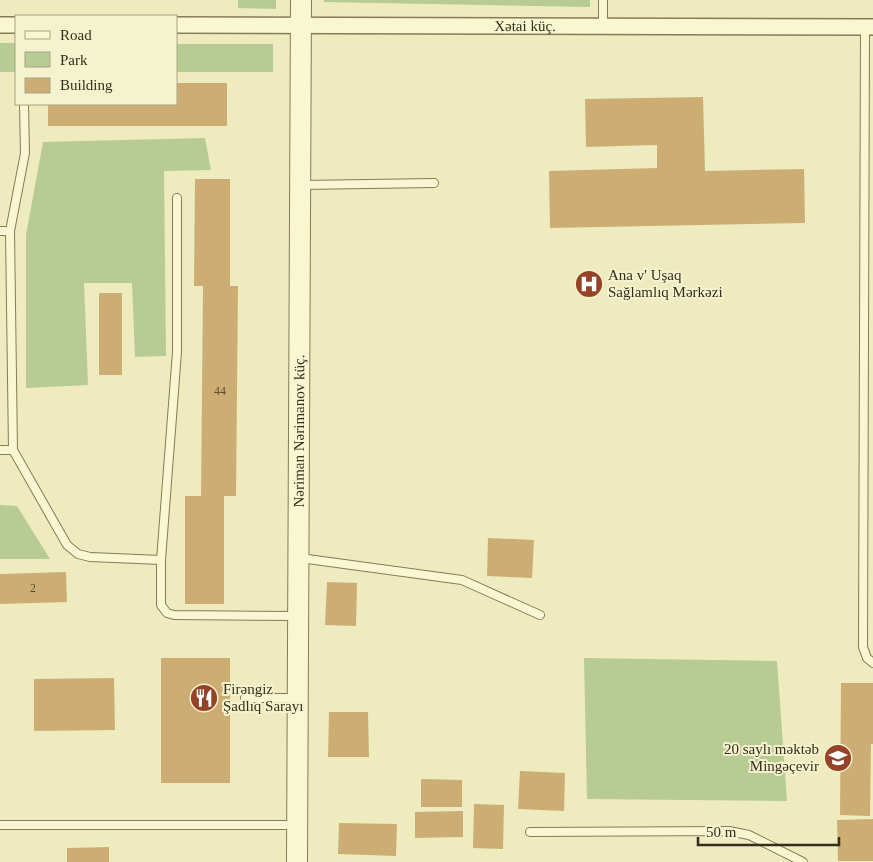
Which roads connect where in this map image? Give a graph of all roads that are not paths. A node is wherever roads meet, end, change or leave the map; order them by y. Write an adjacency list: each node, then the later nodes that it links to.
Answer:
1 (301, 0): 6 (street, Nəriman Nərimanov küç.)
2 (603, 0): 7 (lane)
3 (0, 25): 4 (street)
4 (15, 25)
5 (178, 25): 6 (street, Xətai küç.)
6 (301, 25): 7 (street, Xətai küç.); 11 (street, Nəriman Nərimanov küç.)
7 (603, 27): 8 (street, Xətai küç.)
8 (869, 27): 21 (lane)
9 (24, 105): 14 (lane)
10 (434, 183): 11 (lane)
11 (301, 184): 17 (street, Nəriman Nərimanov küç.)
12 (177, 198): 18 (lane)
13 (0, 231): 14 (lane)
14 (10, 231): 16 (lane)
15 (0, 450): 16 (lane)
16 (13, 450): 18 (lane)
17 (300, 558): 19 (lane); 20 (street, Nəriman Nərimanov küç.)
18 (161, 560): 20 (lane)
19 (540, 615)
20 (299, 616): 23 (street, Nəriman Nərimanov küç.)
21 (873, 663)
22 (245, 698): 23 (lane)
23 (299, 698): 25 (street, Nəriman Nərimanov küç.)
24 (0, 825): 25 (lane)
25 (298, 825): 27 (street, Nəriman Nərimanov küç.)
26 (530, 832): 28 (lane)
27 (297, 862)
28 (803, 862)

